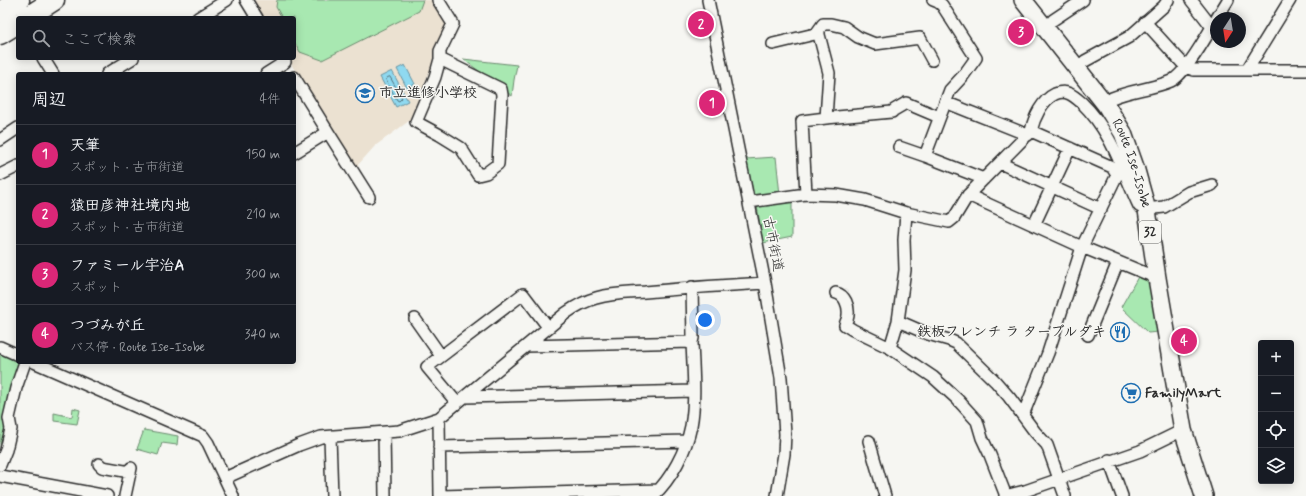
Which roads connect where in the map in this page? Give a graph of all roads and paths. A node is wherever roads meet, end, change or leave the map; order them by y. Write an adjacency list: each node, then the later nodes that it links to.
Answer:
1 (54, 0): 16 (highway)
2 (227, 0): 17 (street)
3 (246, 0): 18 (street)
4 (438, 0): 26 (street)
5 (708, 0): 61 (street, 古市街道)
6 (933, 0): 41 (street)
7 (1023, 0): 63 (main road, Route Ise-Isobe / 32)
8 (1036, 0): 20 (main road, Route Ise-Isobe / 32)
9 (1081, 0): 20 (street)
10 (1168, 0): 21 (street)
11 (1191, 0): 19 (street)
12 (1228, 0): 15 (street)
13 (1290, 0): 33 (street)
14 (12, 10): 24 (highway)
15 (1221, 12)
16 (29, 16)
17 (201, 16)
18 (256, 16)
19 (1210, 17)
20 (1053, 20): 31 (main road, Route Ise-Isobe / 32)
21 (1145, 22): 31 (street); 32 (street)
22 (1210, 30): 32 (street)
23 (819, 33): 25 (street); 30 (street); 43 (street)
24 (0, 34)
25 (773, 44)
26 (440, 59): 26 (street)
27 (44, 60): 35 (street)
28 (130, 60): 36 (street)
29 (283, 60): 37 (street); 38 (street)
30 (932, 60)
31 (1085, 61): 40 (main road, Route Ise-Isobe / 32)
32 (1186, 68): 33 (street); 40 (street)
33 (1247, 70): 34 (street)
34 (1306, 70)
35 (52, 72)
36 (110, 72)
37 (268, 72)
38 (291, 72)
39 (296, 80): 45 (street)
40 (1112, 98): 63 (main road, Route Ise-Isobe / 32)
41 (945, 102): 42 (street); 46 (street)
42 (939, 117): 43 (street); 51 (street)
43 (826, 118): 58 (street)
44 (16, 129): 47 (street)
45 (328, 132): 50 (street); 60 (street)
46 (1030, 133): 49 (street); 52 (street); 63 (street)
47 (0, 140)
48 (900, 147): 51 (street)
49 (1070, 148): 57 (street); 62 (street)
50 (296, 152)
51 (925, 156): 55 (street)
52 (1000, 163): 55 (street); 57 (street)
53 (16, 167): 54 (street)
54 (0, 175)
55 (984, 179): 59 (street)
56 (1212, 185): 63 (street)
57 (1052, 187): 62 (street); 65 (street)
58 (806, 194): 61 (street); 64 (street)
59 (968, 195): 64 (street); 65 (street)
60 (369, 197)
61 (749, 202): 69 (street, 古市街道)
62 (1101, 209): 66 (street)
63 (1151, 209): 68 (main road, Route Ise-Isobe / 32); 113 (main road, Route Ise-Isobe / 32)
64 (906, 213): 73 (street)
65 (1034, 224): 66 (street)
66 (1082, 247): 67 (street); 86 (street)
67 (1118, 262): 68 (street); 75 (street)
68 (1157, 278): 88 (main road, Route Ise-Isobe / 32)
69 (765, 283): 70 (street); 107 (street, 古市街道)
70 (692, 287): 74 (street); 76 (street)
71 (836, 293): 79 (street)
72 (415, 319): 81 (street)
73 (898, 321): 79 (street); 86 (street)
74 (548, 327): 77 (street); 81 (street)
75 (1088, 335)
76 (692, 342): 77 (street); 84 (street)
77 (526, 346): 85 (street)
78 (0, 347): 80 (street)
79 (890, 348): 109 (street)
80 (16, 354)
81 (441, 356): 85 (street)
82 (24, 364): 96 (street)
83 (39, 364): 98 (street)
84 (693, 391): 85 (street); 91 (street)
85 (461, 400): 87 (street)
86 (1023, 415): 99 (street)
87 (439, 418): 89 (street); 93 (street)
88 (1183, 430): 94 (street); 112 (main road, Route Ise-Isobe / 32)
89 (384, 433): 90 (street); 106 (street)
90 (330, 437): 98 (street); 105 (street)
91 (687, 441): 93 (street); 101 (street)
92 (869, 441): 108 (street)
93 (439, 447): 101 (street)
94 (1109, 460): 99 (street); 111 (street)
95 (99, 464): 103 (street)
96 (0, 465)
97 (0, 476): 100 (street)
98 (225, 478): 104 (street)
99 (1059, 478): 109 (street); 110 (street)
100 (70, 492): 102 (street)
101 (656, 493)
102 (108, 496)
103 (125, 496)
104 (233, 496)
105 (332, 496)
106 (385, 496)
107 (777, 496)
108 (885, 496)
109 (1006, 496)
110 (1065, 496)
111 (1122, 496)
112 (1204, 496)
113 (1214, 496)

